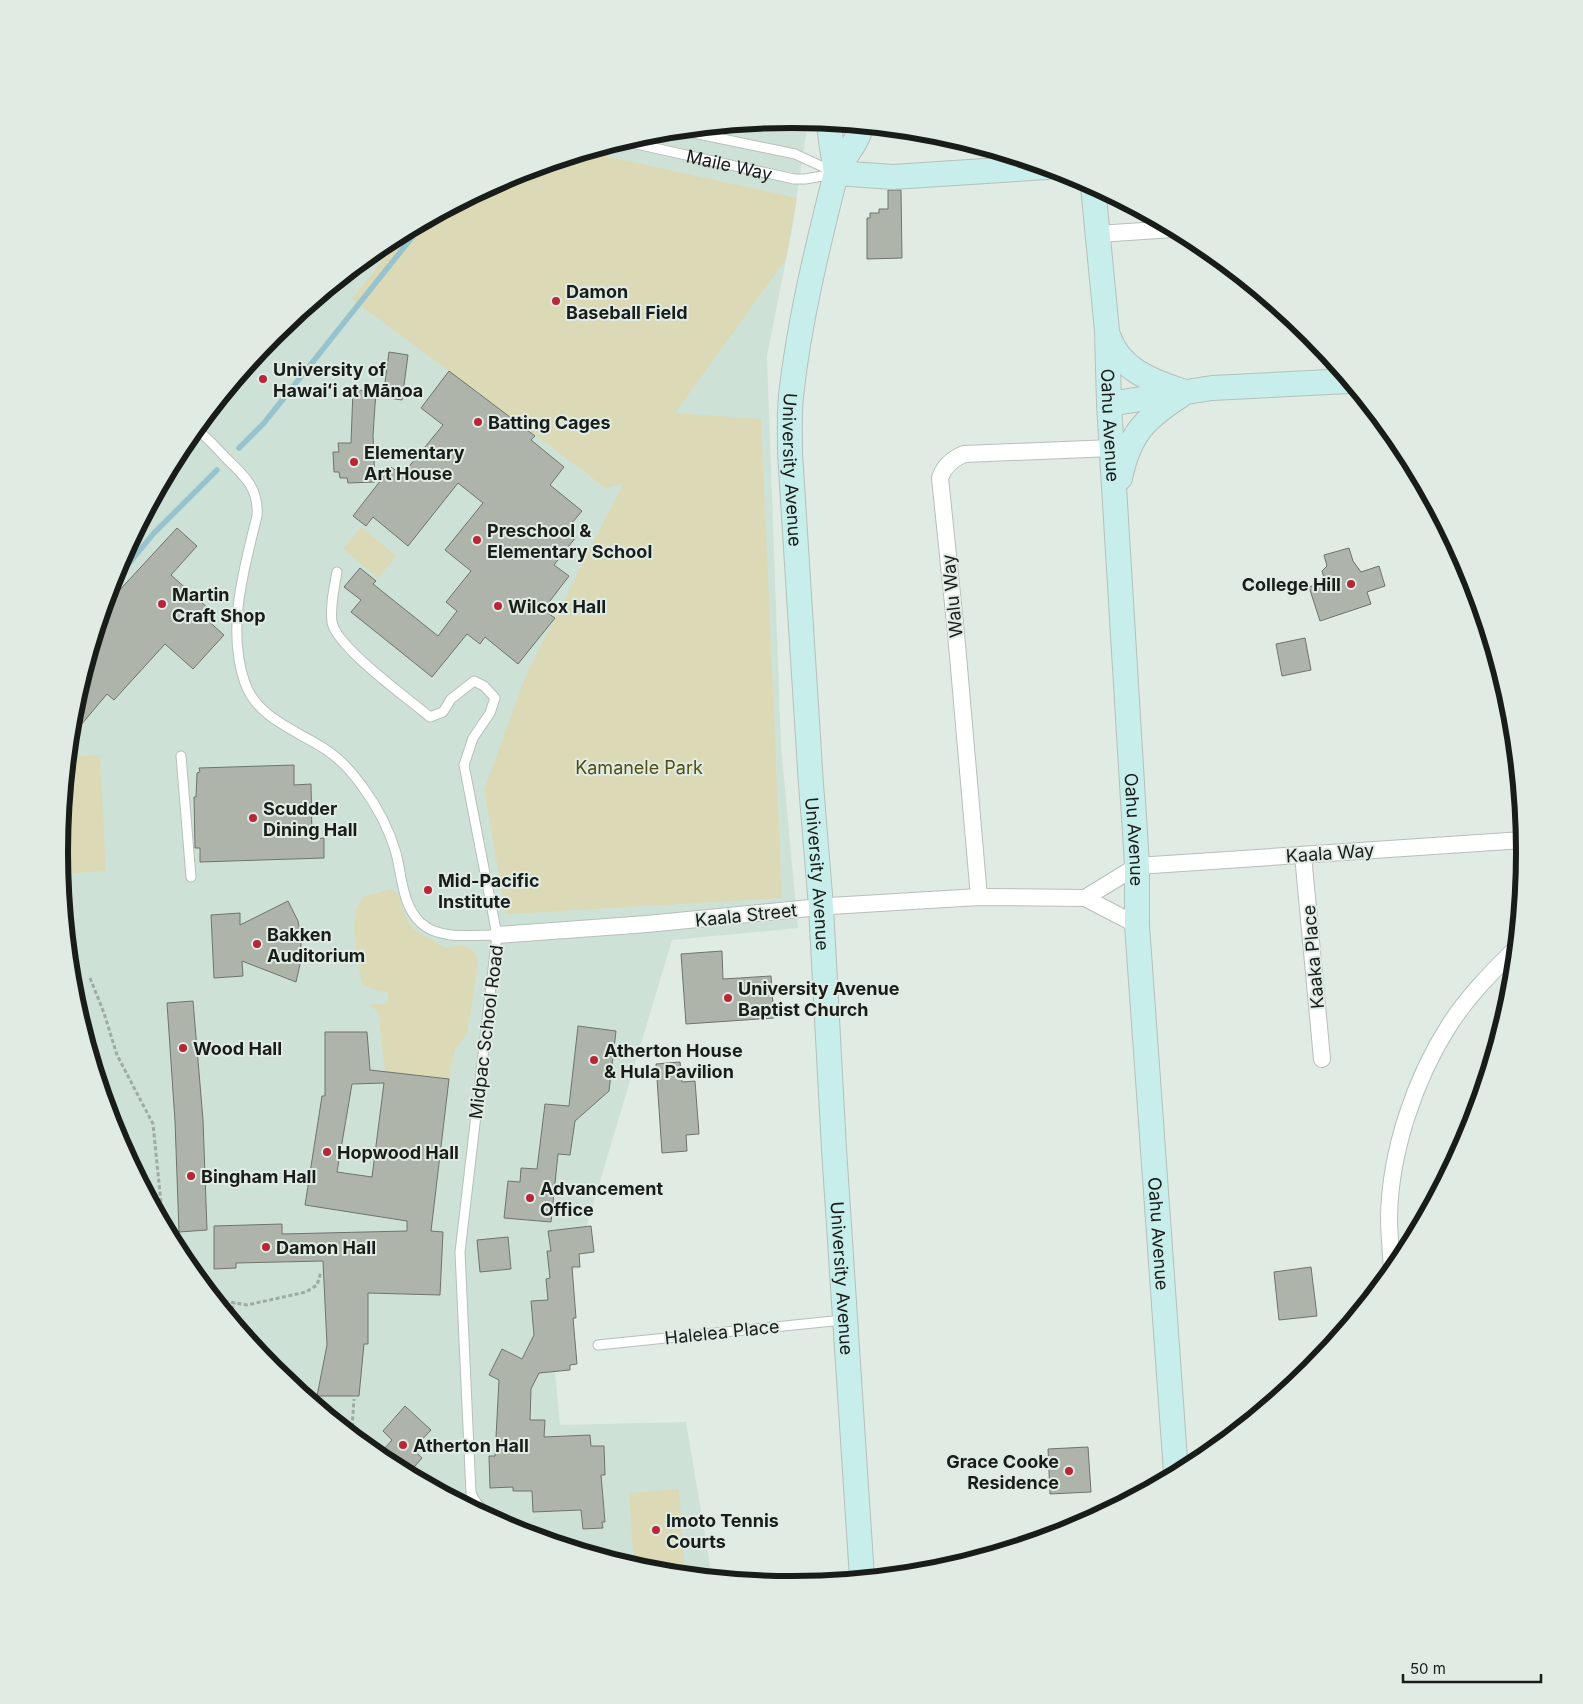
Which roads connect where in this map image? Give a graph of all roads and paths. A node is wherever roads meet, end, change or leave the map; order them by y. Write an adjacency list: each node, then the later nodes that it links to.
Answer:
1 (830, 130): 6 (street, University Avenue)
2 (859, 132): 6 (street, University Avenue)
3 (698, 134): 6 (lane, Maile Way)
4 (639, 145): 6 (lane, Maile Way)
5 (1032, 169): 6 (street, Maile Way)
6 (836, 173): 25 (street, University Avenue)
7 (1094, 195): 9 (street, Oahu Avenue)
8 (1162, 230): 9 (street)
9 (1098, 234): 10 (street, Oahu Avenue)
10 (1107, 331): 12 (street); 13 (street, Oahu Avenue)
11 (1341, 381): 12 (street)
12 (1186, 393): 13 (street); 16 (street)
13 (1109, 404): 15 (street, Oahu Avenue)
14 (201, 433): 27 (lane)
15 (1112, 448): 16 (street, Oahu Avenue); 23 (street, Walu Way)
16 (1115, 500): 21 (street, Oahu Avenue)
17 (337, 572): 27 (lane, Midpac School Road)
18 (181, 756): 22 (lane)
19 (1516, 841): 20 (street, Kaala Way)
20 (1303, 855): 21 (street, Kaala Way); 30 (street, Kaaka Place)
21 (1137, 866): 24 (street); 26 (street, Oahu Avenue)
22 (191, 878)
23 (980, 897): 24 (street, Kaala Street); 25 (street, Kaala Street)
24 (1085, 898): 26 (street, Kaala Street)
25 (821, 907): 27 (street, Kaala Street); 37 (street, University Avenue)
26 (1137, 925): 41 (street, Oahu Avenue)
27 (497, 935): 42 (lane, Midpac School Road)
28 (1508, 956): 32 (street)
29 (90, 978): 31 (path)
30 (1322, 1059)
31 (162, 1209)
32 (1391, 1257)
33 (321, 1272): 35 (path)
34 (223, 1301): 35 (path)
35 (235, 1303): 36 (path)
36 (231, 1310)
37 (846, 1319): 38 (lane, Halelea Place); 43 (street, University Avenue)
38 (598, 1345)
39 (354, 1399): 40 (path)
40 (352, 1427)
41 (1175, 1466)
42 (476, 1503)
43 (862, 1572)

